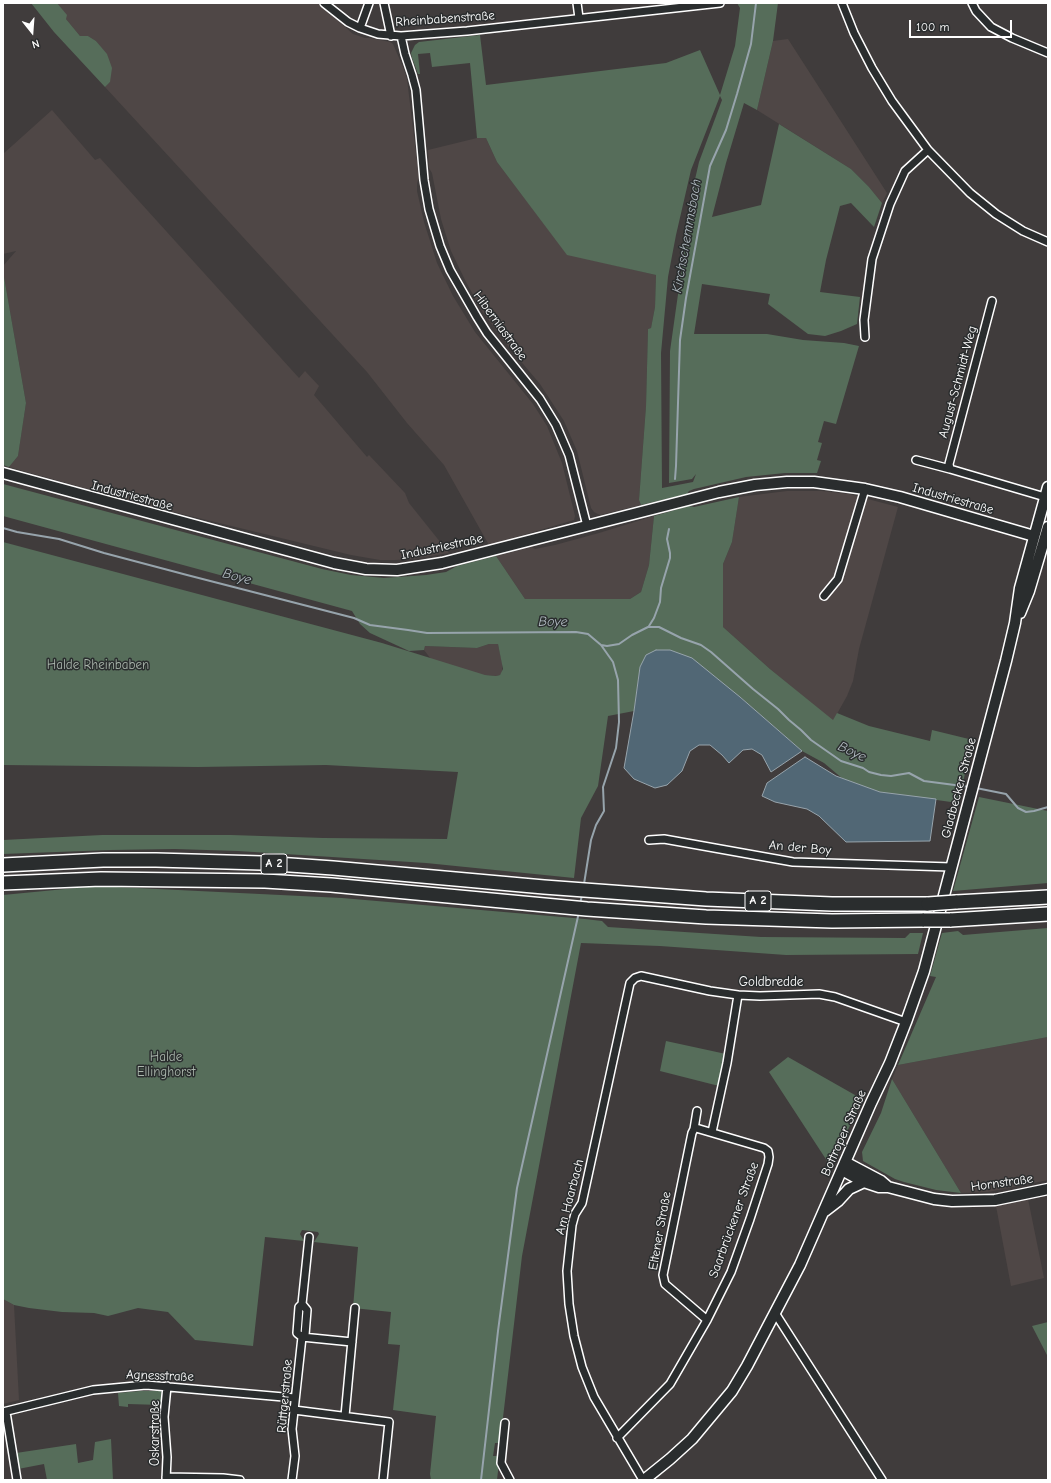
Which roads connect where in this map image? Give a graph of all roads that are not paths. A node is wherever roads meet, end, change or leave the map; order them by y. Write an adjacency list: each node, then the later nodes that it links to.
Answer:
1 (324, 3): 9 (street, Rheinbabenstraße)
2 (369, 3): 9 (street)
3 (384, 3): 10 (street)
4 (577, 3): 8 (street)
5 (720, 3): 8 (street, Rheinbabenstraße)
6 (842, 3): 13 (street)
7 (972, 3): 12 (street)
8 (579, 18): 11 (street, Rheinbabenstraße)
9 (360, 28): 10 (street, Rheinbabenstraße)
10 (391, 36): 11 (street, Rheinbabenstraße)
11 (401, 36): 22 (street, Hiberniastraße)
12 (1048, 53)
13 (928, 150): 14 (street); 16 (street)
14 (1048, 242)
15 (992, 301): 18 (street, August-Schmidt-Weg)
16 (865, 337)
17 (916, 460): 18 (street)
18 (950, 469): 21 (street)
19 (3, 474): 22 (street, Industriestraße)
20 (865, 489): 22 (street, Industriestraße); 24 (street, Industriestraße); 26 (street)
21 (1046, 492): 24 (street, Gladbecker Straße)
22 (587, 526)
23 (1048, 527): 25 (street, Gladbecker Straße)
24 (1034, 536): 25 (street); 27 (street, Gladbecker Straße)
25 (1046, 539): 27 (street, Gladbecker Straße)
26 (824, 596)
27 (1016, 624): 30 (street, Gladbecker Straße)
28 (648, 840): 30 (street, An der Boy)
29 (3, 865): 32 (highway, A 2, bridge)
30 (951, 867): 34 (street, Gladbecker Straße)
31 (3, 883): 33 (highway, A 2, bridge)
32 (1048, 897)
33 (1048, 914)
34 (926, 960): 37 (street, Bottroper Straße)
35 (633, 980): 36 (street, Goldbredde); 58 (street, Am Haarbach)
36 (738, 995): 37 (street, Goldbredde); 40 (street)
37 (906, 1022): 41 (street, Bottroper Straße)
38 (696, 1111): 39 (street, Eltener Straße)
39 (694, 1129): 40 (street); 49 (street, Eltener Straße)
40 (712, 1132): 49 (street, Saarbrückener Straße)
41 (844, 1166): 42 (street, Hornstraße); 43 (street, Hornstraße); 45 (street, Bottroper Straße)
42 (864, 1182): 43 (street, Hornstraße); 45 (street)
43 (888, 1187): 44 (street, Hornstraße)
44 (1048, 1189)
45 (824, 1212): 48 (street, Bottroper Straße)
46 (309, 1237): 50 (street, Rüttgerstraße)
47 (355, 1308): 51 (street)
48 (775, 1313): 65 (street, Bottroper Straße); 66 (street)
49 (707, 1320): 58 (street, Saarbrückener Straße)
50 (302, 1337): 51 (street); 53 (street, Rüttgerstraße)
51 (352, 1342): 56 (street)
52 (167, 1386): 53 (street, Agnesstraße); 55 (street, Agnesstraße); 59 (street, Oskarstraße)
53 (295, 1398): 54 (street, Rüttgerstraße)
54 (294, 1410): 56 (street); 62 (street, Rüttgerstraße)
55 (4, 1412): 60 (street)
56 (345, 1416): 63 (street)
57 (505, 1423): 64 (street)
58 (617, 1438): 65 (street, Am Haarbach)
59 (166, 1478): 61 (street)
60 (17, 1480)
61 (240, 1480)
62 (292, 1480)
63 (383, 1480)
64 (510, 1480)
65 (644, 1480)
66 (882, 1480)

